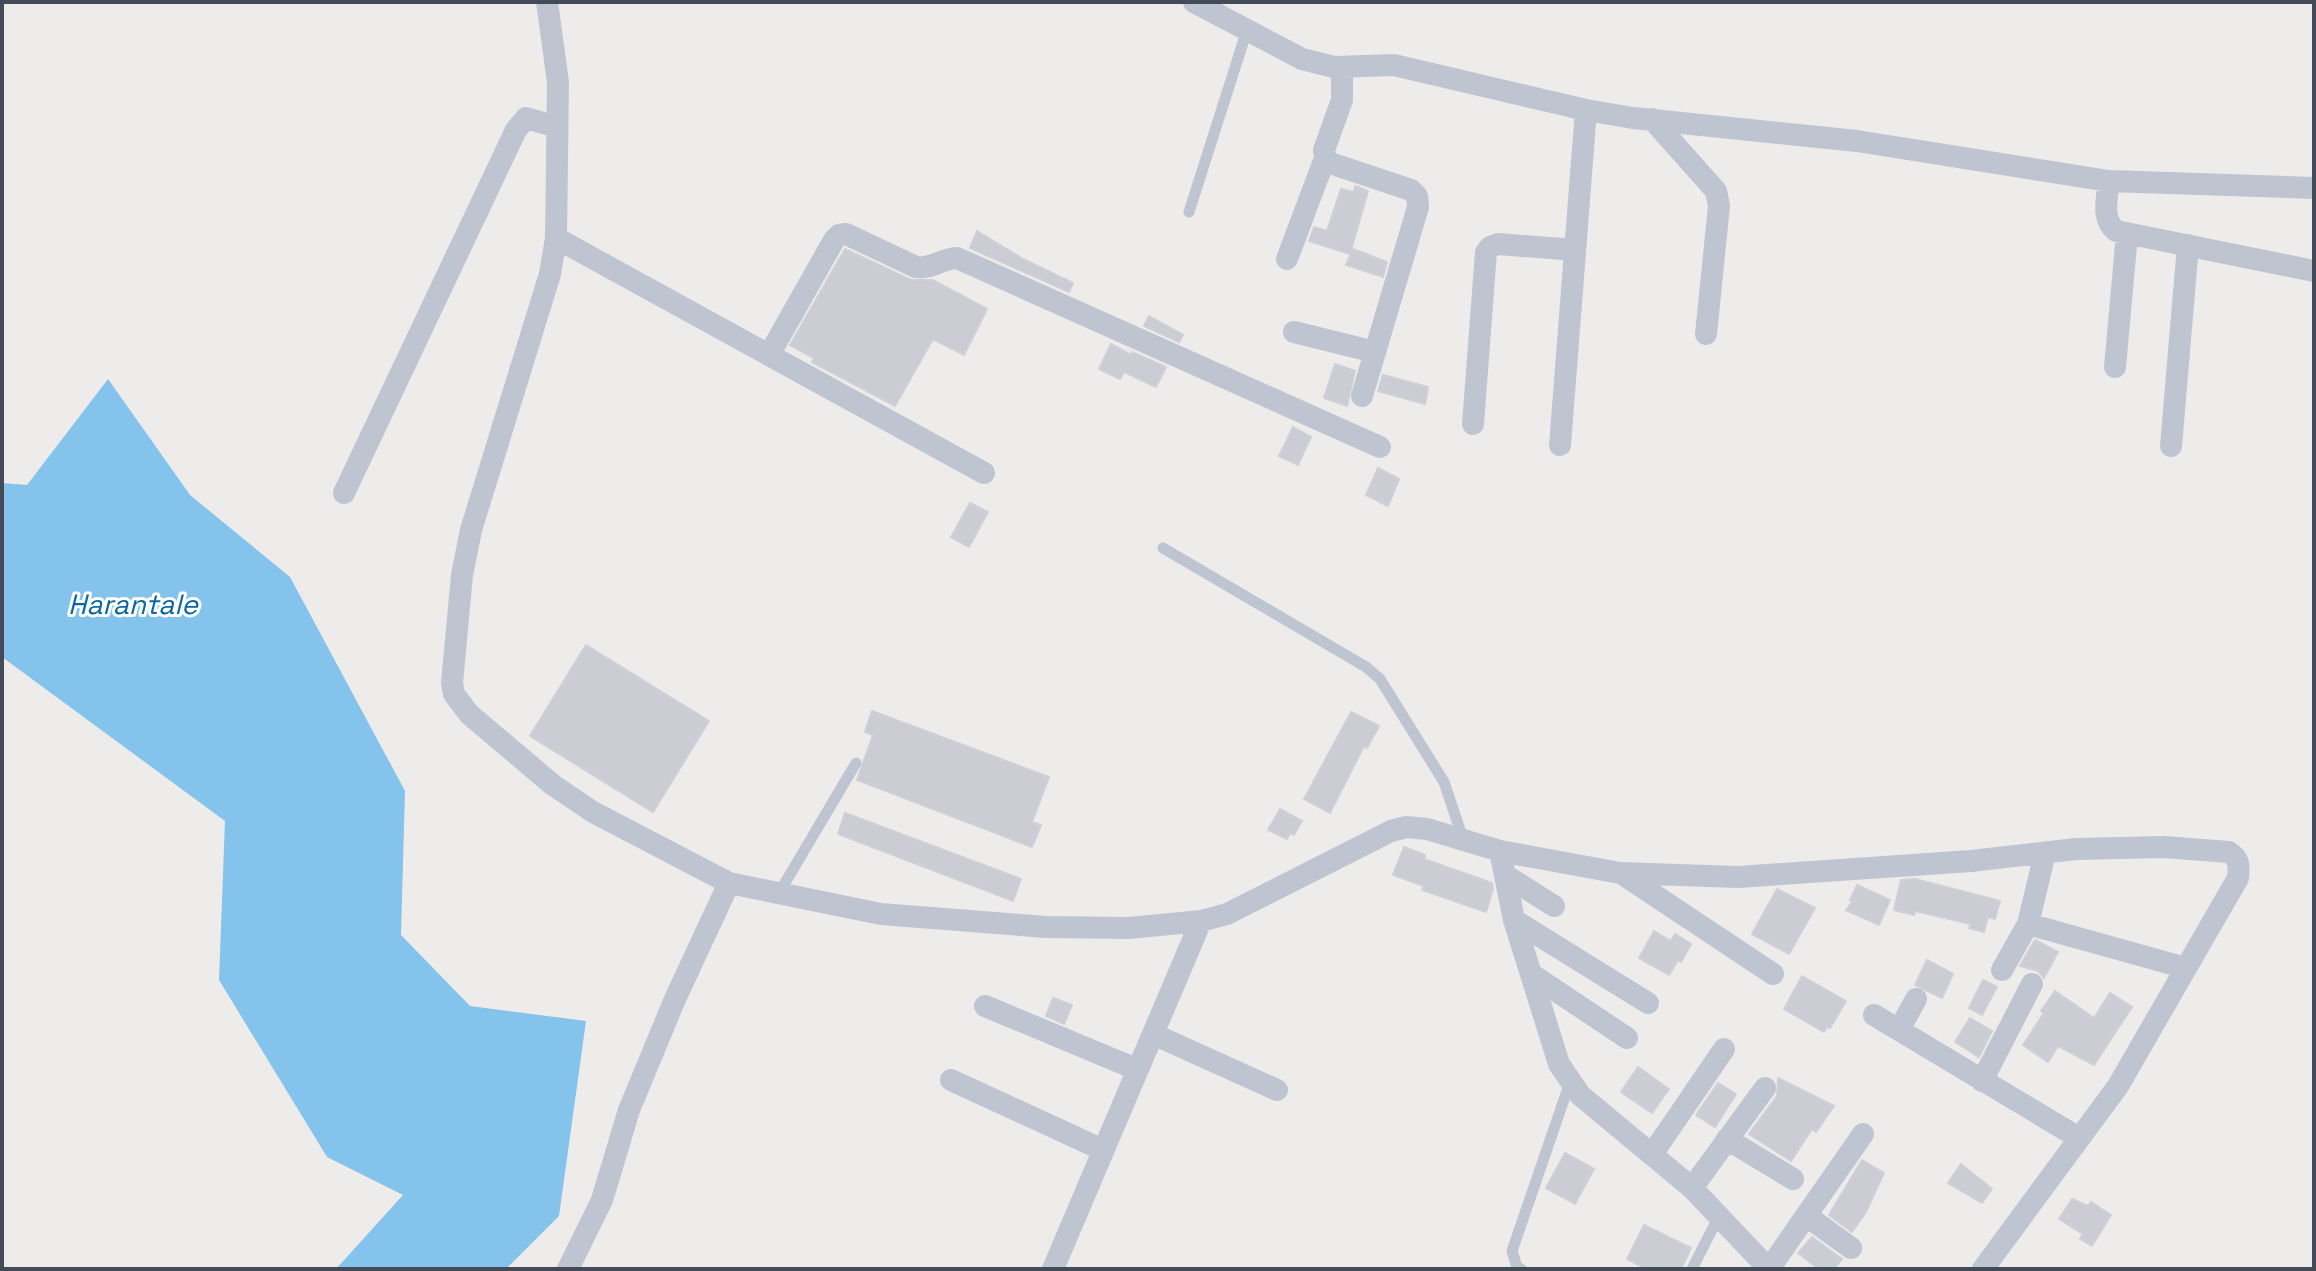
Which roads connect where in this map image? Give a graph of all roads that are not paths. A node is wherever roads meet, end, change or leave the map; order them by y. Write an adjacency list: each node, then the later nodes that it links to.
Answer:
1 (547, 2): 7 (street)
2 (1194, 2): 3 (street)
3 (1247, 30): 4 (street); 11 (lane)
4 (1342, 67): 5 (street); 8 (street)
5 (1586, 110): 6 (street); 15 (street)
6 (1652, 119): 9 (street); 19 (street)
7 (557, 127): 13 (street); 29 (street)
8 (1325, 158): 16 (street); 20 (street)
9 (2109, 181): 10 (street); 12 (street)
10 (2314, 188)
11 (1189, 212)
12 (2127, 234): 14 (street); 22 (street)
13 (556, 238): 21 (street); 37 (street)
14 (2188, 245): 17 (street); 26 (street)
15 (1575, 250): 24 (street); 25 (street)
16 (1287, 259)
17 (2314, 271)
18 (1294, 332): 20 (street)
19 (1706, 334)
20 (1375, 352): 23 (street)
21 (769, 355): 27 (street); 28 (street)
22 (2115, 367)
23 (1362, 396)
24 (1473, 424)
25 (1560, 445)
26 (2171, 446)
27 (1380, 447)
28 (984, 473)
29 (344, 493)
30 (1163, 548): 32 (lane)
31 (856, 763): 38 (lane)
32 (1463, 839): 33 (street); 41 (street)
33 (1500, 851): 35 (street); 36 (street)
34 (2045, 853): 35 (street); 42 (street); 43 (street)
35 (1620, 873): 46 (street)
36 (1505, 875): 39 (street); 40 (street)
37 (729, 883): 38 (street); 72 (street)
38 (779, 893): 41 (street)
39 (1554, 906)
40 (1514, 920): 45 (street); 49 (street)
41 (1201, 921): 53 (street)
42 (2028, 924): 43 (street); 44 (street)
43 (2186, 968): 63 (street)
44 (2002, 970)
45 (1531, 974): 54 (street); 58 (street)
46 (1773, 974)
47 (2032, 984): 59 (street)
48 (1916, 999): 52 (street)
49 (1648, 1003)
50 (985, 1006): 56 (street)
51 (1874, 1015): 52 (street)
52 (1899, 1030): 59 (street)
53 (1153, 1034): 56 (street); 61 (street)
54 (1627, 1038)
55 (1724, 1049): 66 (street)
56 (1136, 1069): 65 (street)
57 (951, 1080): 65 (street)
58 (1570, 1081): 66 (street); 74 (lane)
59 (1982, 1081): 63 (street)
60 (1765, 1088): 64 (street)
61 (1277, 1090)
62 (1863, 1134): 70 (street)
63 (2079, 1138): 77 (street)
64 (1727, 1139): 67 (street); 68 (street)
65 (1103, 1150): 73 (street)
66 (1653, 1153): 68 (street)
67 (1793, 1179)
68 (1692, 1188): 69 (street)
69 (1719, 1216): 75 (lane); 76 (street)
70 (1807, 1216): 71 (street); 76 (street)
71 (1851, 1248)
72 (568, 1269)
73 (1053, 1269)
74 (1521, 1269)
75 (1692, 1269)
76 (1769, 1269)
77 (1983, 1269)

